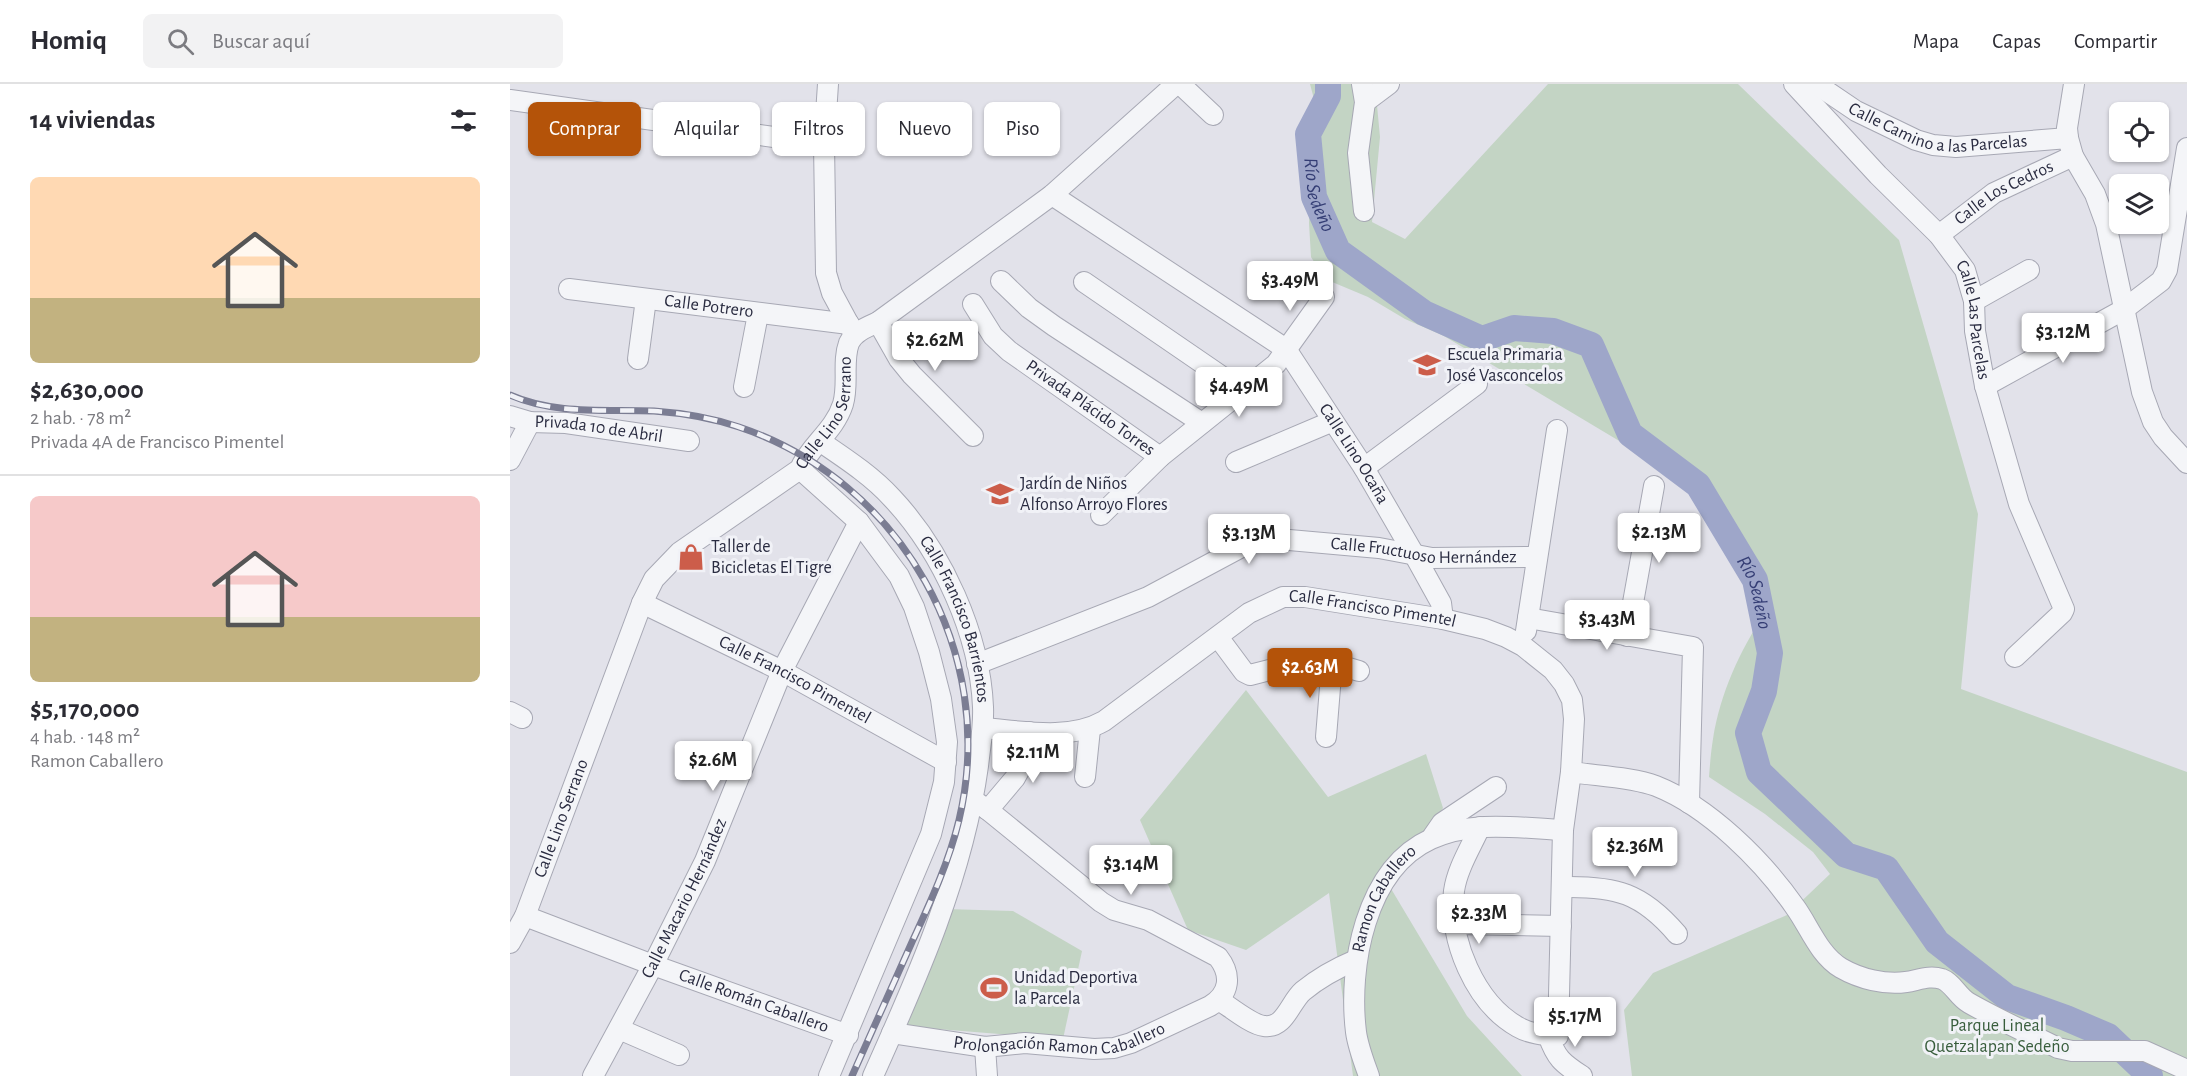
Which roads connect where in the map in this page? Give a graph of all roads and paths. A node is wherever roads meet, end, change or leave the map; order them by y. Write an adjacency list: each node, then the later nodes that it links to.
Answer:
1 (828, 84): 9 (street)
2 (1178, 84): 10 (street); 15 (street, Calle Lino Serrano)
3 (1389, 84): 7 (street)
4 (1794, 84): 17 (street, Calle Las Parcelas)
5 (1816, 84): 12 (street, Calle Camino a las Parcelas)
6 (2074, 84): 12 (street)
7 (1363, 93): 16 (street)
8 (510, 100): 11 (street)
9 (827, 102)
10 (1213, 116)
11 (772, 137)
12 (2071, 147): 17 (street, Calle Los Cedros); 26 (street)
13 (2187, 148): 26 (street)
14 (824, 156): 29 (street)
15 (1052, 195): 28 (street, Calle Lino Serrano); 30 (street, Calle Lino Ocaña)
16 (1364, 212)
17 (1939, 235): 24 (street, Calle Las Parcelas)
18 (2029, 270): 24 (street)
19 (1001, 281): 39 (street)
20 (1084, 282): 35 (street)
21 (569, 289): 23 (street, Calle Potrero)
22 (1324, 297): 30 (street)
23 (646, 299): 27 (street, Calle Potrero); 31 (street)
24 (1974, 301): 33 (street, Calle Las Parcelas)
25 (973, 304): 44 (street, Privada Plácido Torres)
26 (2123, 310): 33 (street); 47 (street)
27 (758, 314): 29 (street, Calle Potrero); 34 (street)
28 (878, 322): 29 (street, Calle Lino Serrano); 41 (street)
29 (852, 329): 43 (street, Calle Lino Serrano)
30 (1286, 349): 35 (street); 38 (street, Calle Lino Ocaña)
31 (638, 359)
32 (1477, 384): 48 (street)
33 (1984, 386): 61 (street, Calle Las Parcelas)
34 (744, 387)
35 (1243, 391): 39 (street)
36 (510, 416): 37 (street, Privada 10 de Abril)
37 (530, 422): 42 (street, Privada 10 de Abril); 45 (street)
38 (1333, 422): 46 (street); 48 (street, Calle Lino Ocaña)
39 (1202, 423): 44 (street)
40 (1557, 430): 54 (street)
41 (973, 436)
42 (689, 441)
43 (821, 442): 49 (street, Calle Lino Serrano); 62 (street, Calle Francisco Barrientos)
44 (1160, 457): 51 (street)
45 (510, 460)
46 (1236, 462)
47 (2187, 463)
48 (1364, 468): 53 (street, Calle Lino Ocaña)
49 (800, 469): 52 (street, Calle Francisco Barrientos); 55 (street, Calle Lino Serrano)
50 (1654, 486): 58 (street)
51 (1101, 515)
52 (858, 522): 64 (street, Calle Macario Hernández); 70 (street, Calle Francisco Barrientos)
53 (1415, 556): 54 (street, Calle Fructuoso Hernández); 57 (street, Calle Lino Ocaña); 62 (street, Calle Fructuoso Hernández)
54 (1537, 557): 56 (street)
55 (642, 603): 64 (street, Calle Francisco Pimentel); 80 (street, Calle Lino Serrano)
56 (1528, 618): 58 (street); 60 (street)
57 (1443, 619): 59 (street, Calle Francisco Pimentel); 60 (street, Calle Francisco Pimentel)
58 (1627, 636): 74 (street)
59 (1218, 637): 63 (street); 67 (street, Calle Francisco Pimentel)
60 (1523, 646): 71 (street, Calle Francisco Pimentel)
61 (2015, 657)
62 (977, 663): 66 (street, Calle Francisco Barrientos)
63 (1332, 663): 65 (street); 69 (street)
64 (783, 671): 70 (street, Calle Francisco Pimentel); 86 (street, Calle Macario Hernández)
65 (1359, 671)
66 (983, 728): 68 (street, Calle Francisco Pimentel); 75 (street, Calle Francisco Barrientos)
67 (1090, 729): 68 (street, Calle Francisco Pimentel); 72 (street)
68 (1029, 732): 75 (street)
69 (1326, 737)
70 (946, 762): 90 (street, Calle Francisco Barrientos)
71 (1571, 772): 74 (street); 77 (street, Calle Francisco Pimentel)
72 (1085, 777)
73 (1496, 787): 78 (street)
74 (1689, 803): 94 (street)
75 (981, 805): 87 (street); 89 (street, Calle Francisco Barrientos)
76 (1480, 827): 77 (street, Ramon Caballero); 78 (street, Ramon Caballero); 81 (street)
77 (1563, 830): 79 (street, Calle Francisco Pimentel)
78 (1432, 838): 85 (street, Ramon Caballero)
79 (1563, 887): 82 (street, Calle Francisco Pimentel); 83 (street)
80 (525, 916): 84 (street, Calle Lino Serrano); 86 (street, Calle Román Caballero)
81 (1454, 924): 82 (street); 91 (street)
82 (1561, 926): 91 (street, Calle Francisco Pimentel)
83 (1677, 934)
84 (510, 943)
85 (1356, 960): 87 (street, Ramon Caballero); 99 (street)
86 (653, 965): 88 (street, Calle Macario Hernández); 90 (street, Calle Román Caballero)
87 (1219, 1000): 92 (street, Prolongación Ramon Caballero)
88 (619, 1029): 93 (street); 95 (street, Calle Macario Hernández)
89 (892, 1033): 92 (street, Prolongación Ramon Caballero); 97 (street, Calle Francisco Barrientos)
90 (848, 1035): 96 (street, Calle Francisco Barrientos)
91 (1548, 1035): 100 (street)
92 (985, 1047): 98 (street)
93 (679, 1055)
94 (2187, 1070)
95 (593, 1076)
96 (829, 1076)
97 (873, 1076)
98 (987, 1076)
99 (1370, 1076)
100 (1582, 1076)

